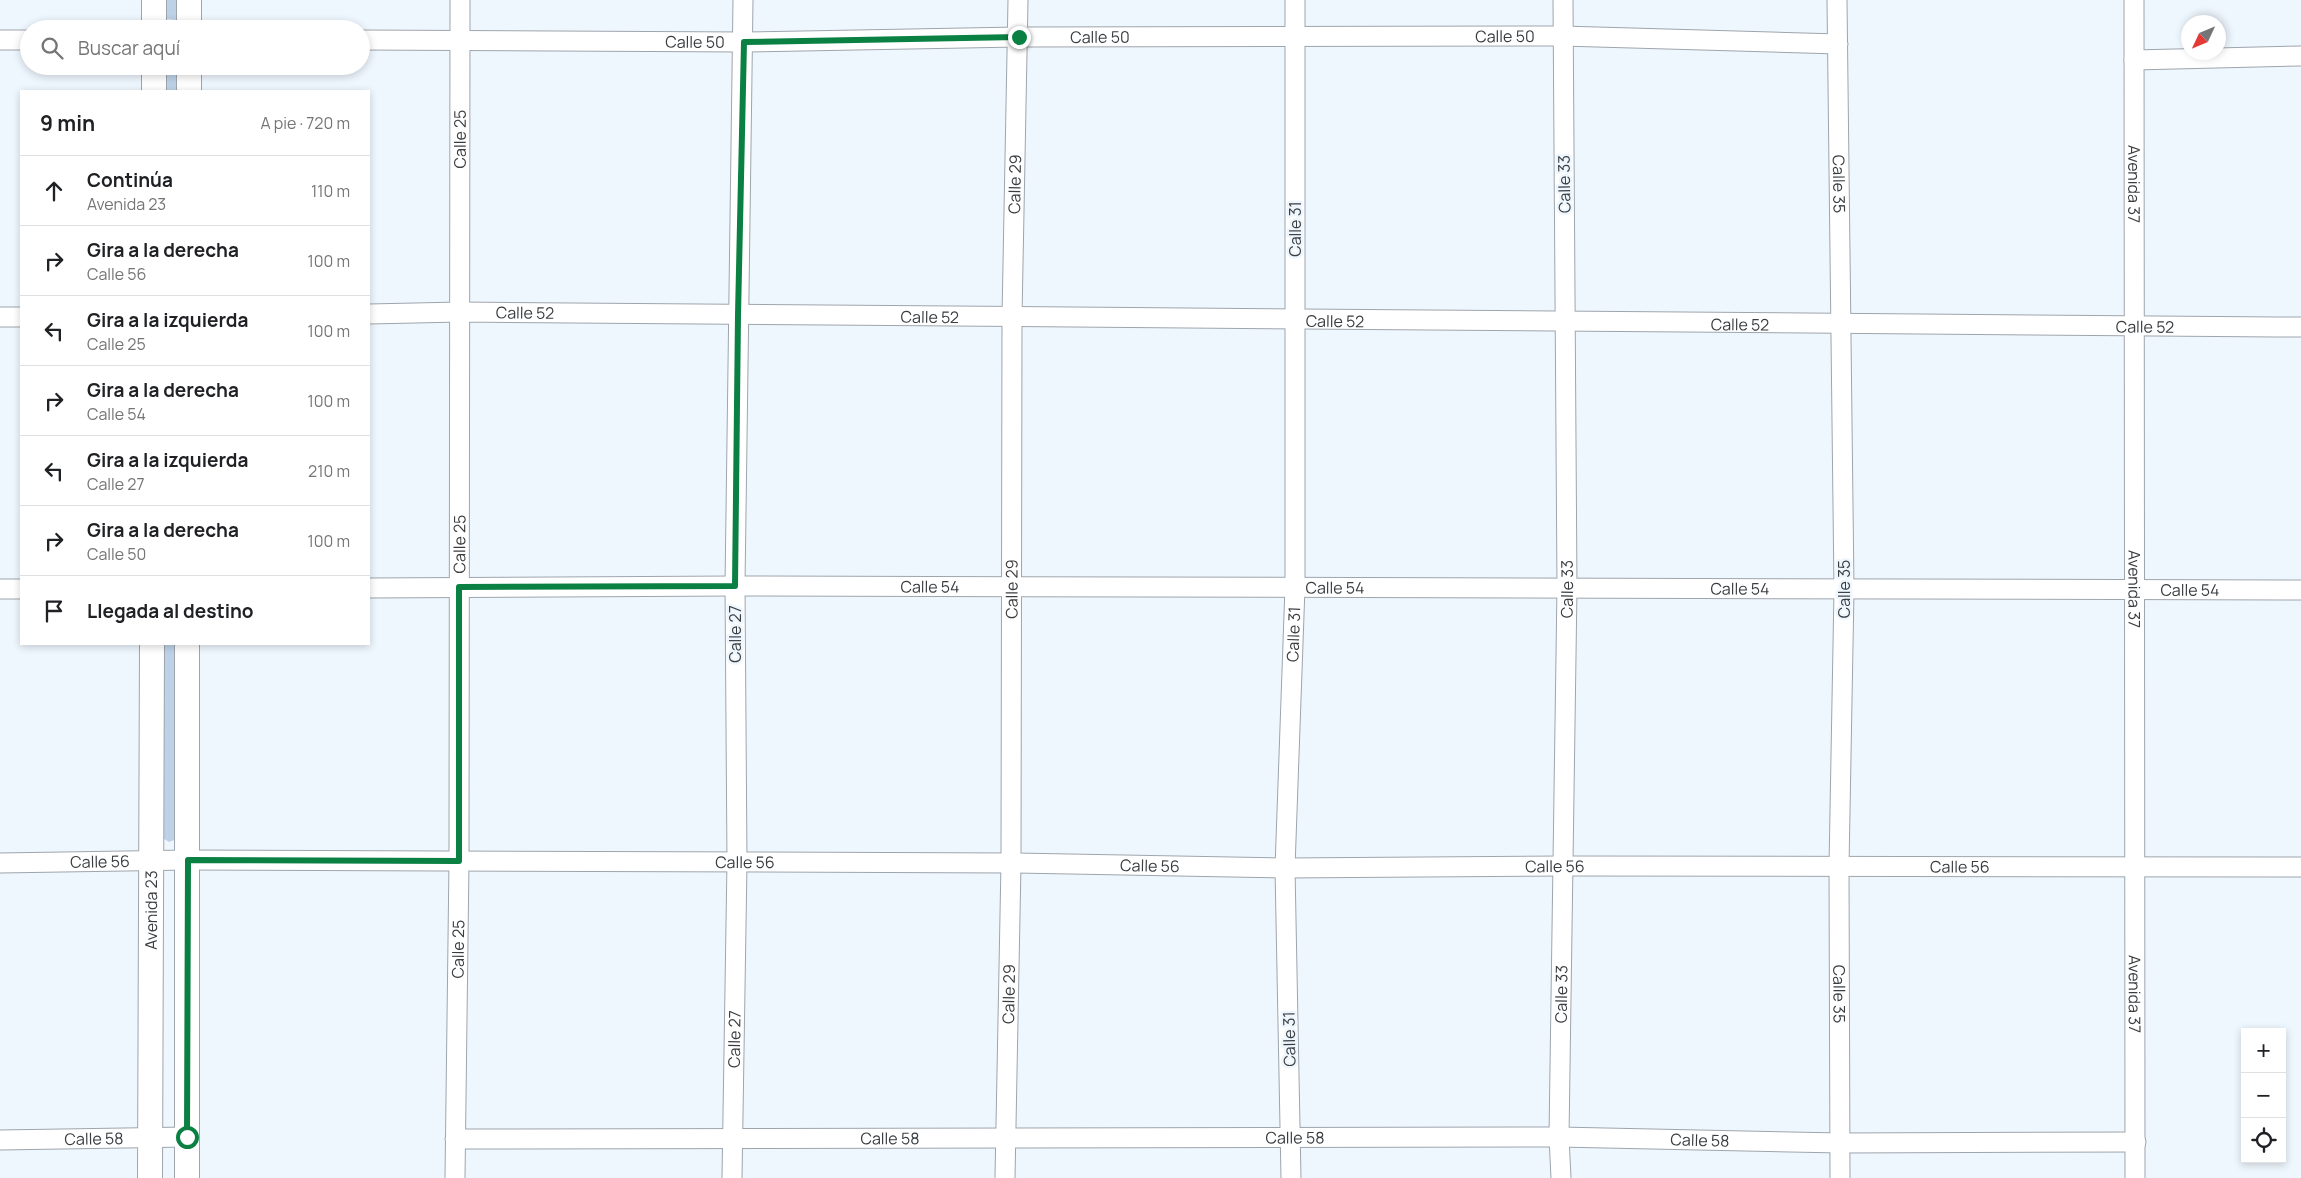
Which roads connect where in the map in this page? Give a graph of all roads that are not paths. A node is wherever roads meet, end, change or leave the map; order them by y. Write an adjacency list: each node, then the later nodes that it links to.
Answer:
1 (154, 0): 10 (main road)
2 (189, 0): 11 (main road)
3 (460, 0): 18 (street, Calle 25)
4 (743, 0): 19 (street, Calle 27)
5 (1018, 0): 13 (street, Calle 29)
6 (1295, 0): 14 (street, Calle 31)
7 (1562, 0): 12 (street, Calle 33)
8 (1837, 0): 20 (street, Calle 35)
9 (2134, 0): 22 (street, Avenida 37)
10 (154, 20)
11 (189, 20)
12 (1562, 36): 14 (street, Calle 50); 20 (street, Calle 50); 34 (street, Calle 33)
13 (1019, 37): 14 (street, Calle 50); 19 (street, Calle 50); 32 (street, Calle 29)
14 (1294, 38): 33 (street, Calle 31)
15 (0, 40): 16 (street)
16 (20, 40)
17 (370, 40): 18 (street, Calle 50)
18 (460, 40): 19 (street, Calle 50); 27 (street, Calle 25)
19 (744, 42): 29 (street, Calle 27)
20 (1838, 44): 35 (street, Calle 35)
21 (2301, 56): 22 (street)
22 (2134, 60): 36 (street, Avenida 37)
23 (154, 75): 25 (main road)
24 (189, 75): 26 (main road)
25 (154, 90)
26 (189, 90)
27 (460, 312): 28 (street, Calle 52); 29 (street, Calle 52); 40 (street, Calle 25)
28 (370, 314)
29 (738, 315): 32 (street, Calle 52); 38 (street, Calle 27)
30 (0, 317): 31 (street)
31 (20, 317)
32 (1012, 317): 33 (street, Calle 52); 39 (street, Calle 29)
33 (1296, 319): 34 (street, Calle 52); 41 (street, Calle 31)
34 (1566, 324): 35 (street, Calle 52); 42 (street, Calle 33)
35 (1841, 324): 36 (street, Calle 52); 47 (street, Calle 35)
36 (2134, 327): 37 (street, Calle 52); 46 (street, Avenida 37)
37 (2301, 327)
38 (735, 586): 39 (street, Calle 54); 40 (street, Calle 54); 54 (street, Calle 27)
39 (1012, 586): 41 (street, Calle 54); 56 (street, Calle 29)
40 (459, 587): 43 (street, Calle 54); 53 (street, Calle 25)
41 (1295, 587): 42 (street, Calle 54); 61 (street, Calle 31)
42 (1567, 587): 47 (street, Calle 54); 57 (street, Calle 33)
43 (370, 588)
44 (0, 589): 45 (street)
45 (20, 589)
46 (2134, 589): 47 (street, Calle 54); 48 (street, Calle 54); 59 (street, Avenida 37)
47 (1844, 590): 58 (street, Calle 35)
48 (2301, 590)
49 (152, 645): 51 (main road, Avenida 23)
50 (187, 645): 52 (main road)
51 (151, 860): 52 (street, Calle 56); 55 (street, Calle 56); 64 (main road, Avenida 23)
52 (188, 860): 53 (street, Calle 56); 62 (main road)
53 (459, 861): 54 (street, Calle 56); 66 (street, Calle 25)
54 (737, 862): 56 (street, Calle 56); 67 (street, Calle 27)
55 (0, 863)
56 (1011, 863): 61 (street, Calle 56); 68 (street, Calle 29)
57 (1564, 866): 58 (street, Calle 56); 61 (street, Calle 56); 63 (street, Calle 33)
58 (1838, 867): 59 (street, Calle 56); 71 (street, Calle 35)
59 (2134, 867): 60 (street, Calle 56); 70 (street, Avenida 37)
60 (2301, 867)
61 (1285, 868): 65 (street, Calle 31)
62 (187, 1137): 64 (street, Calle 58); 73 (main road)
63 (1559, 1137): 65 (street, Calle 58); 71 (street, Calle 58); 78 (street, Calle 33)
64 (150, 1138): 69 (street, Calle 58); 72 (main road, Avenida 23)
65 (1291, 1138): 68 (street, Calle 58); 77 (street, Calle 31)
66 (454, 1139): 67 (street, Calle 58); 74 (street, Calle 25)
67 (732, 1139): 68 (street, Calle 58); 75 (street, Calle 27)
68 (1005, 1139): 76 (street, Calle 29)
69 (0, 1140)
70 (2136, 1142): 71 (street, Calle 58); 80 (street, Avenida 37)
71 (1841, 1143): 79 (street, Calle 35)
72 (150, 1178)
73 (187, 1178)
74 (456, 1178)
75 (732, 1178)
76 (1005, 1178)
77 (1291, 1178)
78 (1561, 1178)
79 (1840, 1178)
80 (2135, 1178)

